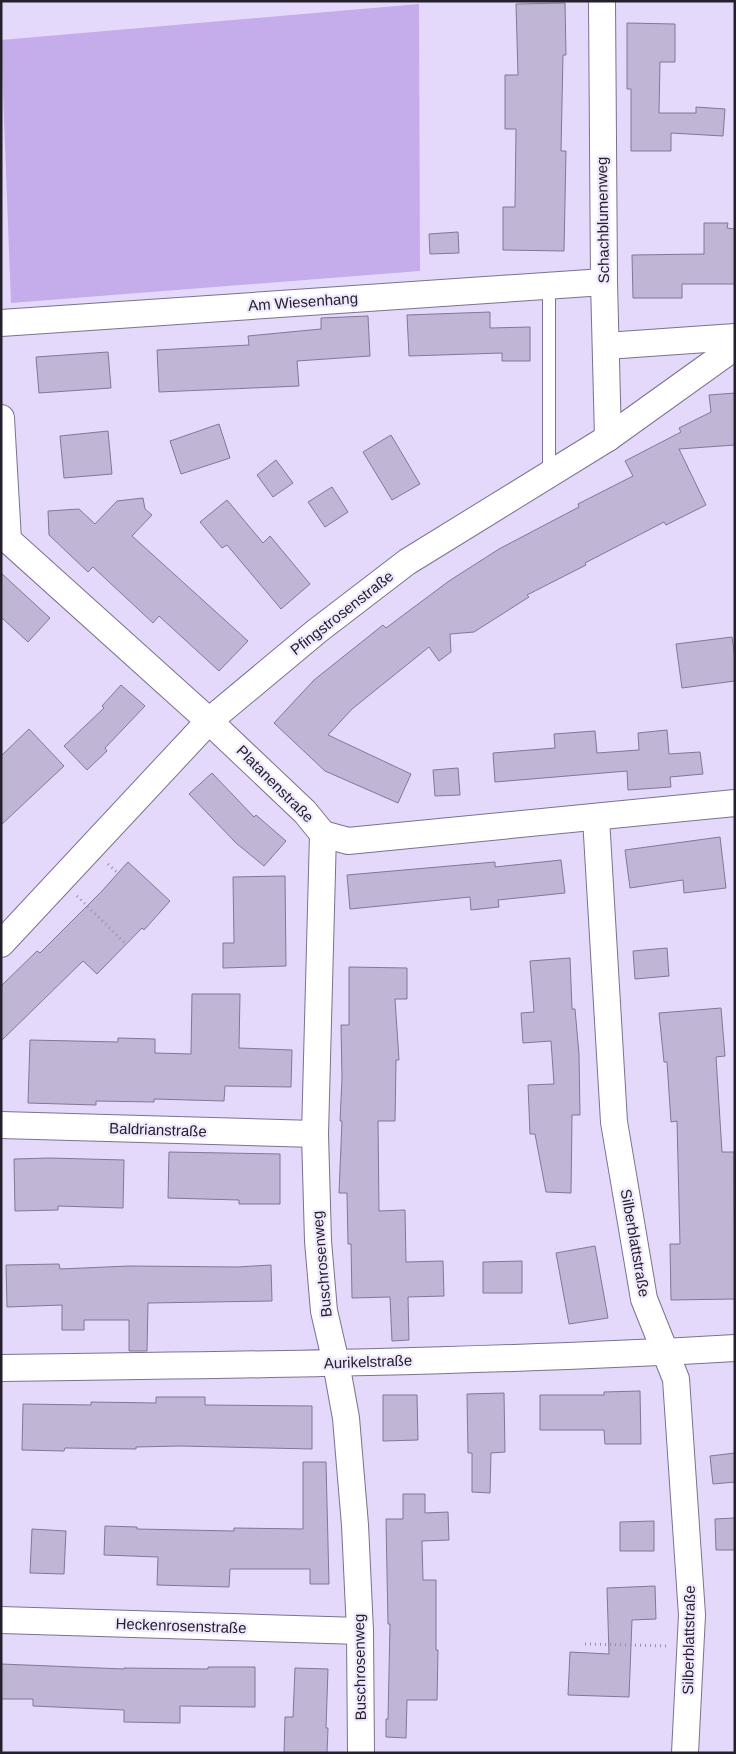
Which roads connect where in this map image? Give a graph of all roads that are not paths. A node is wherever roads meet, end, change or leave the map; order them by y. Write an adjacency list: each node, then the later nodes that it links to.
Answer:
1 (602, 1): 2 (street, Schachblumenweg)
2 (604, 282): 3 (street, Am Wiesenhang); 6 (street, Schachblumenweg)
3 (549, 286): 4 (street, Am Wiesenhang); 10 (lane)
4 (1, 323)
5 (735, 337): 6 (street)
6 (606, 346): 9 (street, Schachblumenweg)
7 (735, 347): 9 (street, Pfingstrosenstraße)
8 (1, 418): 11 (street, Platanenstraße)
9 (608, 438): 10 (street, Pfingstrosenstraße)
10 (549, 474): 12 (street, Pfingstrosenstraße)
11 (5, 542): 12 (street, Platanenstraße)
12 (209, 721): 15 (street, Platanenstraße); 16 (street, Pfingstrosenstraße)
13 (735, 803): 14 (street, Platanenstraße)
14 (596, 818): 15 (street, Platanenstraße); 20 (street, Silberblattstraße)
15 (323, 834): 18 (street, Buschrosenweg)
16 (1, 944)
17 (1, 1125): 18 (street, Baldrianstraße)
18 (314, 1134): 21 (street, Buschrosenweg)
19 (735, 1348): 20 (street, Aurikelstraße)
20 (665, 1352): 21 (street, Aurikelstraße); 26 (street, Silberblattstraße)
21 (336, 1363): 22 (street, Aurikelstraße); 24 (street, Buschrosenweg)
22 (1, 1368)
23 (1, 1620): 24 (street, Heckenrosenstraße)
24 (360, 1631): 25 (street, Buschrosenweg)
25 (360, 1753)
26 (686, 1753)

